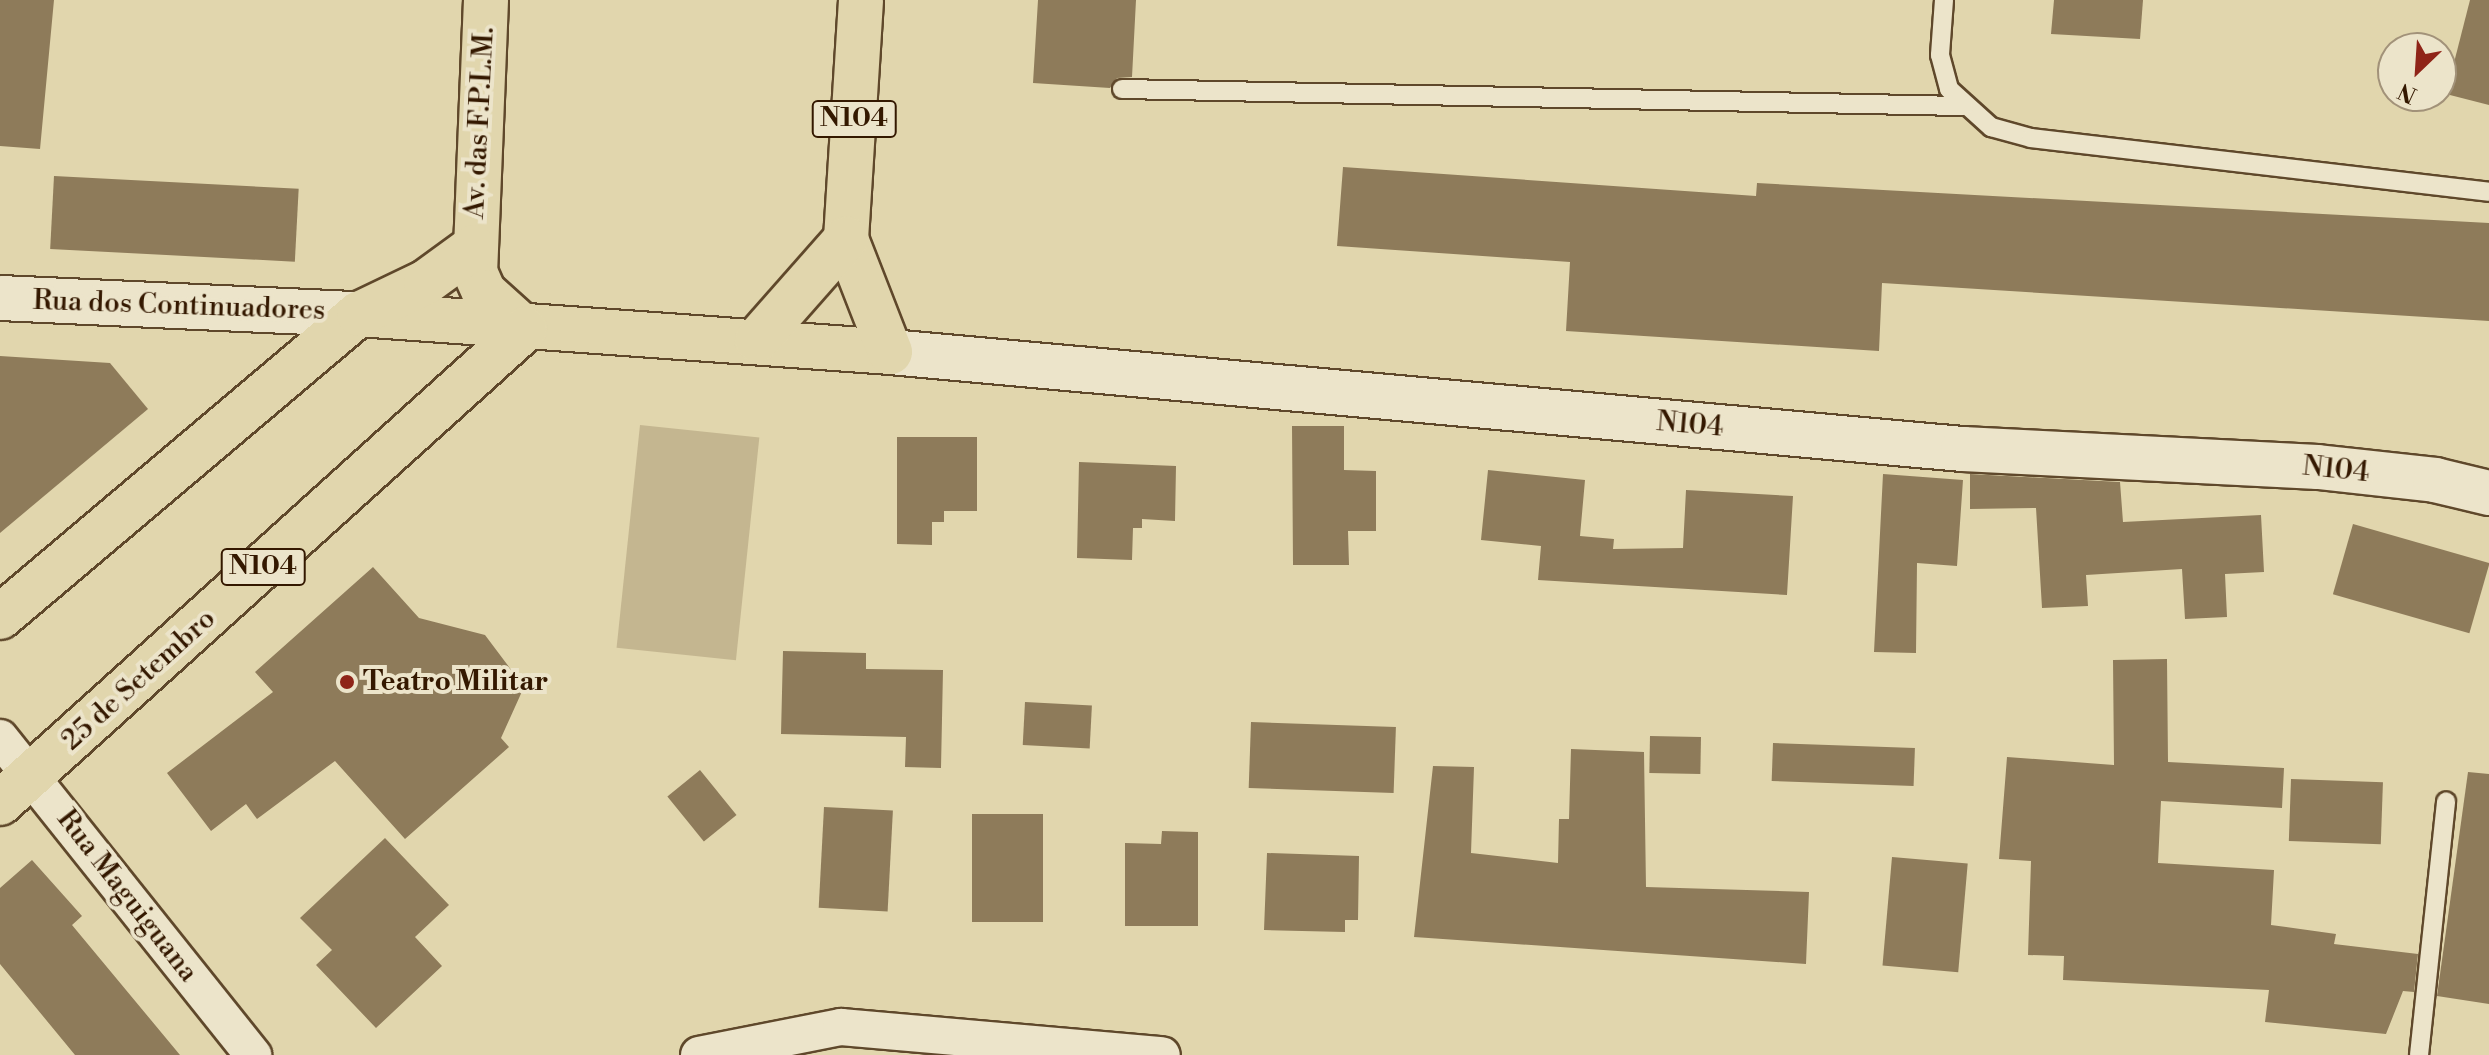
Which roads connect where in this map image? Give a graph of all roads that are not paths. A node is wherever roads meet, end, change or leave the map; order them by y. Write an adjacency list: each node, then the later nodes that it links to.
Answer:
1 (486, 0): 8 (main road, Av. das F.P.L.M.)
2 (861, 0): 7 (main road, N104)
3 (1944, 0): 5 (lane)
4 (1122, 89): 5 (lane)
5 (1964, 106): 6 (lane)
6 (2489, 192)
7 (846, 239): 12 (main road); 13 (main road, N104)
8 (474, 247): 10 (main road); 11 (main road, Av. das F.P.L.M.)
9 (0, 298): 10 (street, Rua dos Continuadores)
10 (359, 314): 11 (main road, N104); 15 (main road)
11 (525, 329): 12 (main road, N104); 17 (main road, 25 de Setembro / N104)
12 (757, 340): 13 (main road, N104)
13 (890, 352): 14 (street, N104 / N104)
14 (2489, 493)
15 (0, 617)
16 (0, 738): 17 (street, Rua Maguiguana)
17 (16, 790): 19 (street, Rua Maguiguana)
18 (2446, 801): 22 (lane)
19 (253, 1055)
20 (699, 1055): 21 (street)
21 (1162, 1055)
22 (2419, 1055)

